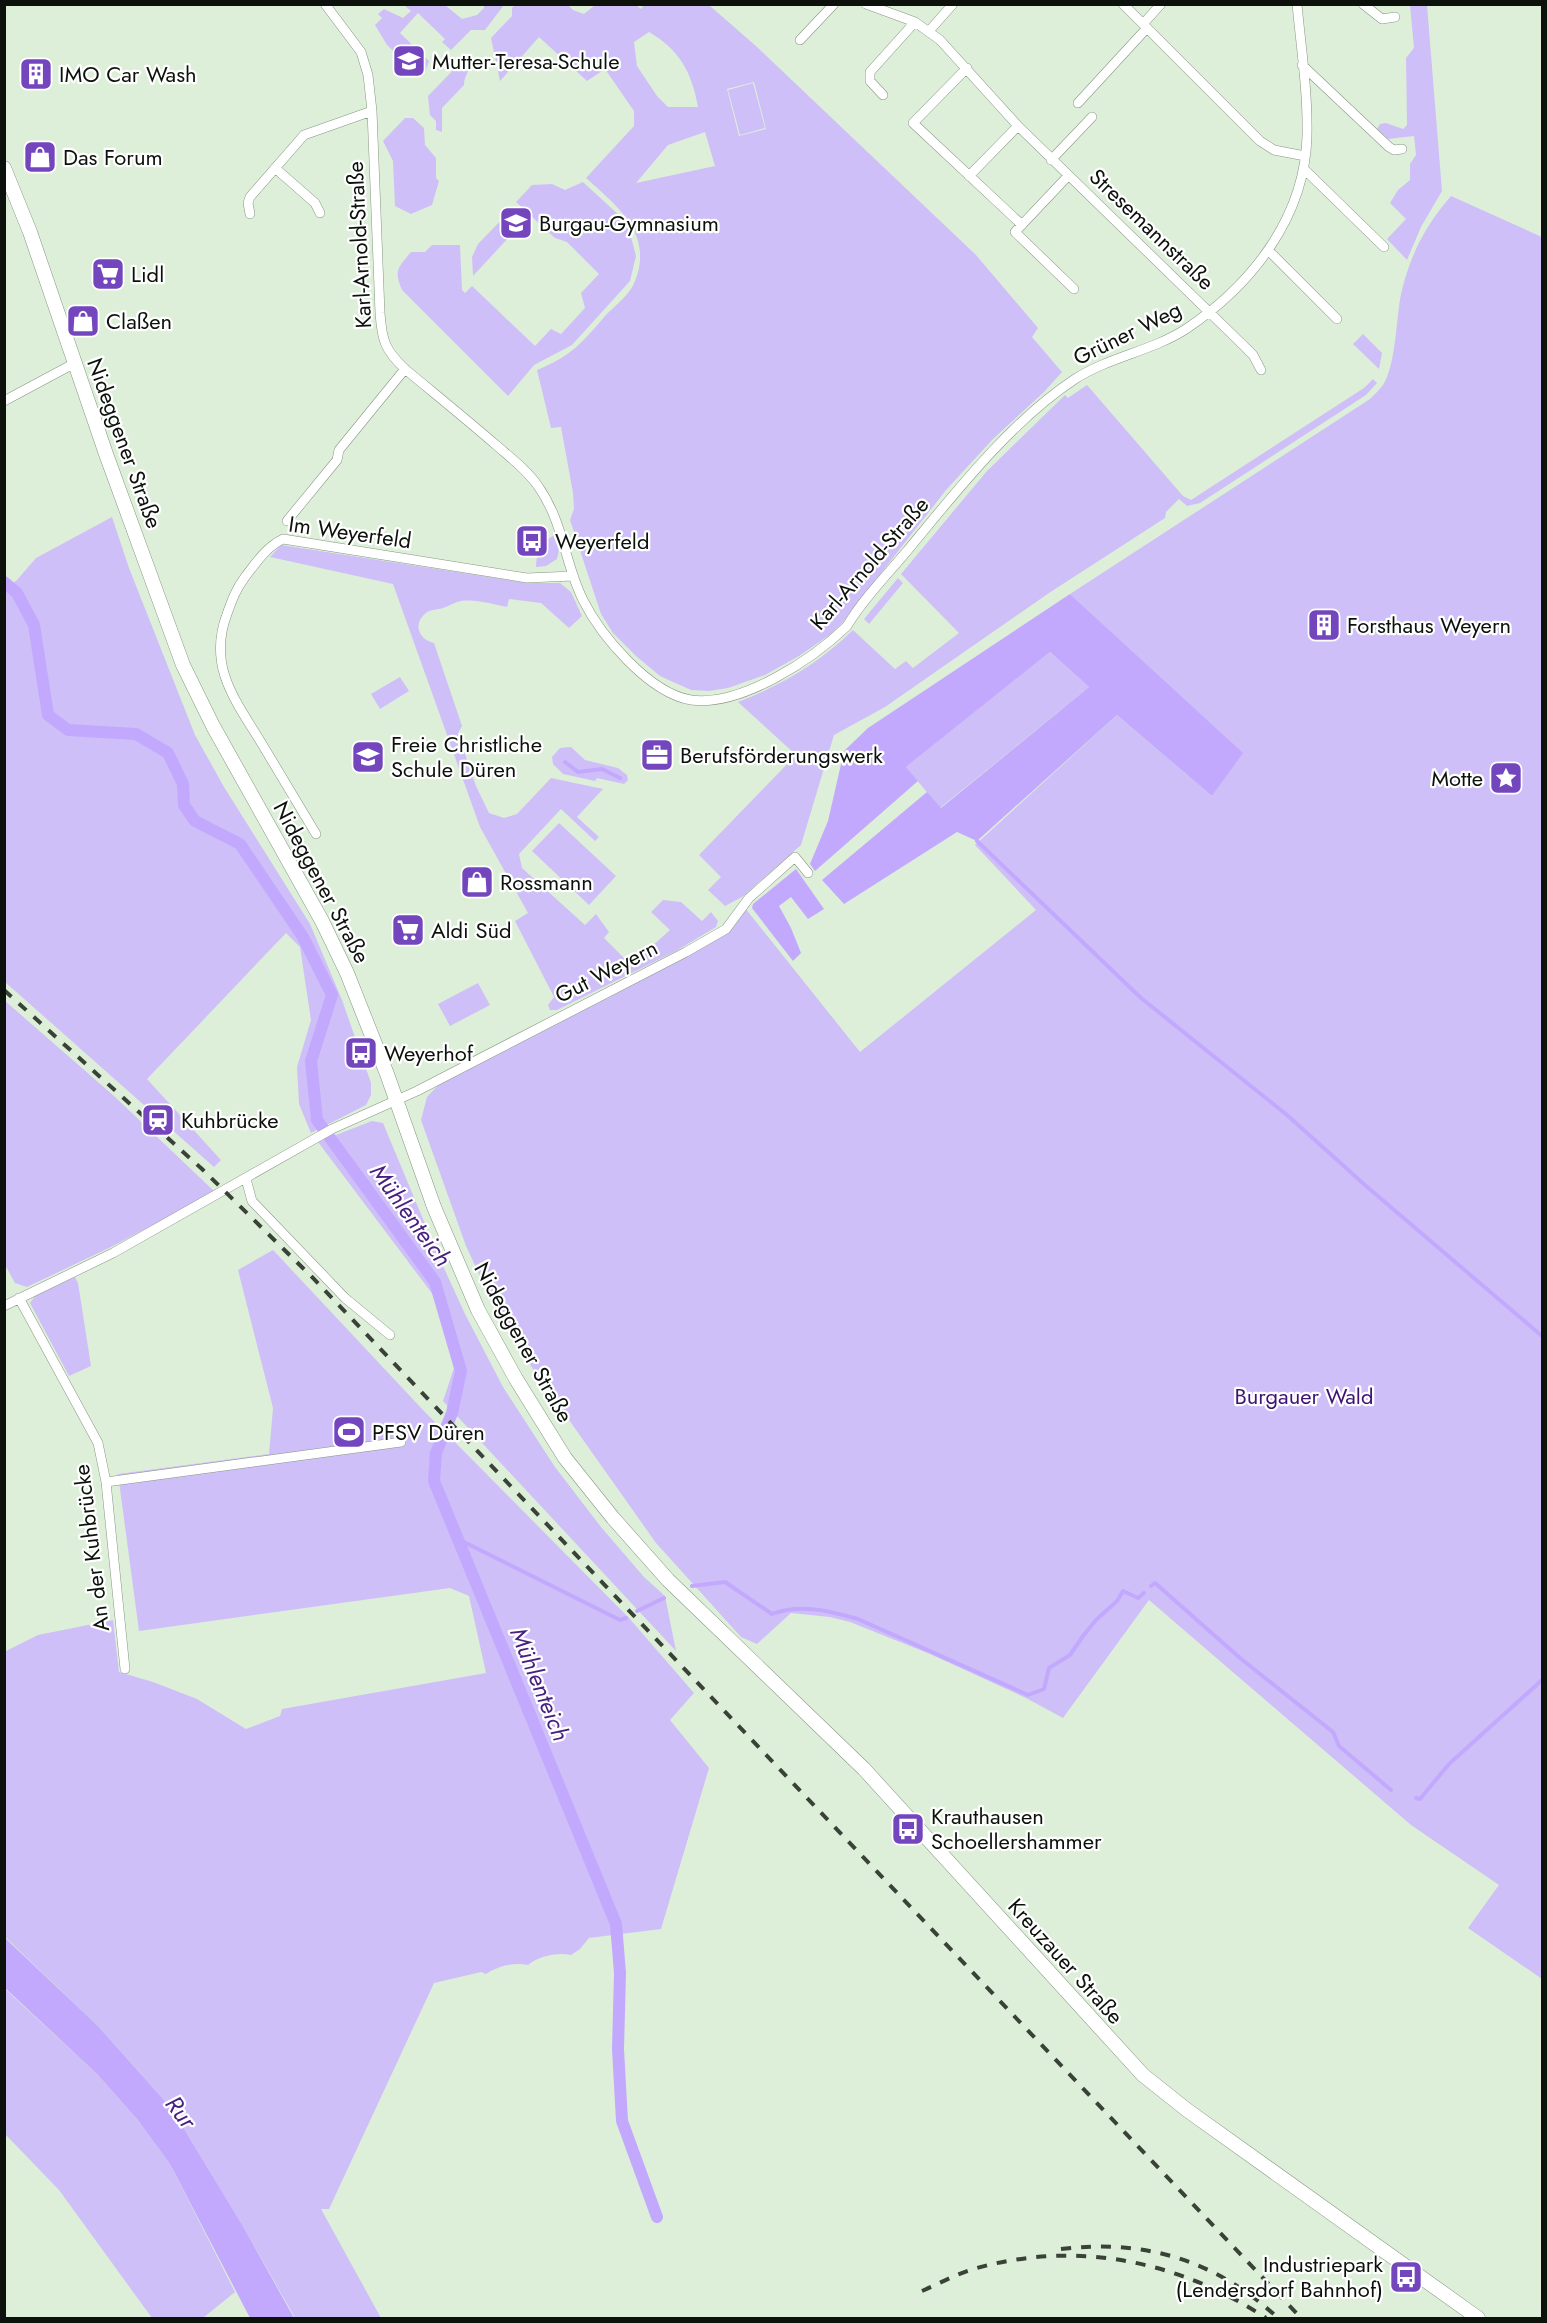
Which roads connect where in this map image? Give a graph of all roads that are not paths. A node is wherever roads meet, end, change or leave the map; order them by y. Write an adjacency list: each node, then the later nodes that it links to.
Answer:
1 (325, 4): 18 (street, Karl-Arnold-Straße)
2 (834, 4): 13 (street)
3 (866, 4): 10 (street, Stresemannstraße)
4 (953, 4): 12 (street)
5 (1124, 4): 11 (street)
6 (1161, 4): 11 (street)
7 (1297, 4): 14 (street, Grüner Weg)
8 (1364, 4): 9 (street)
9 (1395, 17)
10 (915, 22): 12 (street, Stresemannstraße); 16 (street)
11 (1145, 26): 17 (street); 22 (street)
12 (929, 31): 15 (street, Stresemannstraße)
13 (800, 40)
14 (1302, 65): 21 (street); 22 (street, Grüner Weg)
15 (967, 68): 20 (street, Stresemannstraße); 27 (street)
16 (883, 95)
17 (1078, 103)
18 (372, 111): 25 (street); 38 (street, Karl-Arnold-Straße)
19 (1092, 117): 23 (street)
20 (1018, 126): 23 (street, Stresemannstraße); 27 (street)
21 (1402, 149)
22 (1305, 156): 26 (street, Grüner Weg)
23 (1052, 160): 28 (street, Stresemannstraße)
24 (4, 168): 37 (main road, Nideggener Straße)
25 (275, 168): 29 (street, Karl-Arnold-Straße); 30 (street)
26 (1304, 169): 32 (street); 33 (street, Grüner Weg)
27 (969, 176): 31 (street)
28 (1068, 176): 31 (street, Stresemannstraße); 35 (street, Stresemannstraße)
29 (320, 213)
30 (250, 214)
31 (1022, 225): 34 (street)
32 (1384, 247)
33 (1269, 251): 35 (street, Grüner Weg); 36 (street)
34 (1074, 289)
35 (1209, 311): 39 (street, Grüner Weg); 40 (street, Grüner Weg)
36 (1337, 319)
37 (75, 363): 41 (street); 46 (main road, Nideggener Straße)
38 (405, 369): 42 (street); 43 (street, Karl-Arnold-Straße)
39 (1261, 370)
40 (1061, 389): 43 (street, Karl-Arnold-Straße)
41 (4, 401)
42 (287, 521)
43 (573, 576): 44 (street, Im Weyerfeld)
44 (316, 834)
45 (808, 873): 46 (street, Gut Weyern)
46 (396, 1101): 47 (street); 53 (main road, Nideggener Straße)
47 (246, 1179): 48 (street); 50 (street)
48 (19, 1298): 49 (street); 52 (street, An der Kuhbrücke)
49 (4, 1306)
50 (390, 1335)
51 (401, 1442): 52 (street)
52 (106, 1482): 54 (street, An der Kuhbrücke)
53 (668, 1580): 55 (main road, Kreuzauer Straße)
54 (125, 1669)
55 (1478, 2319)

